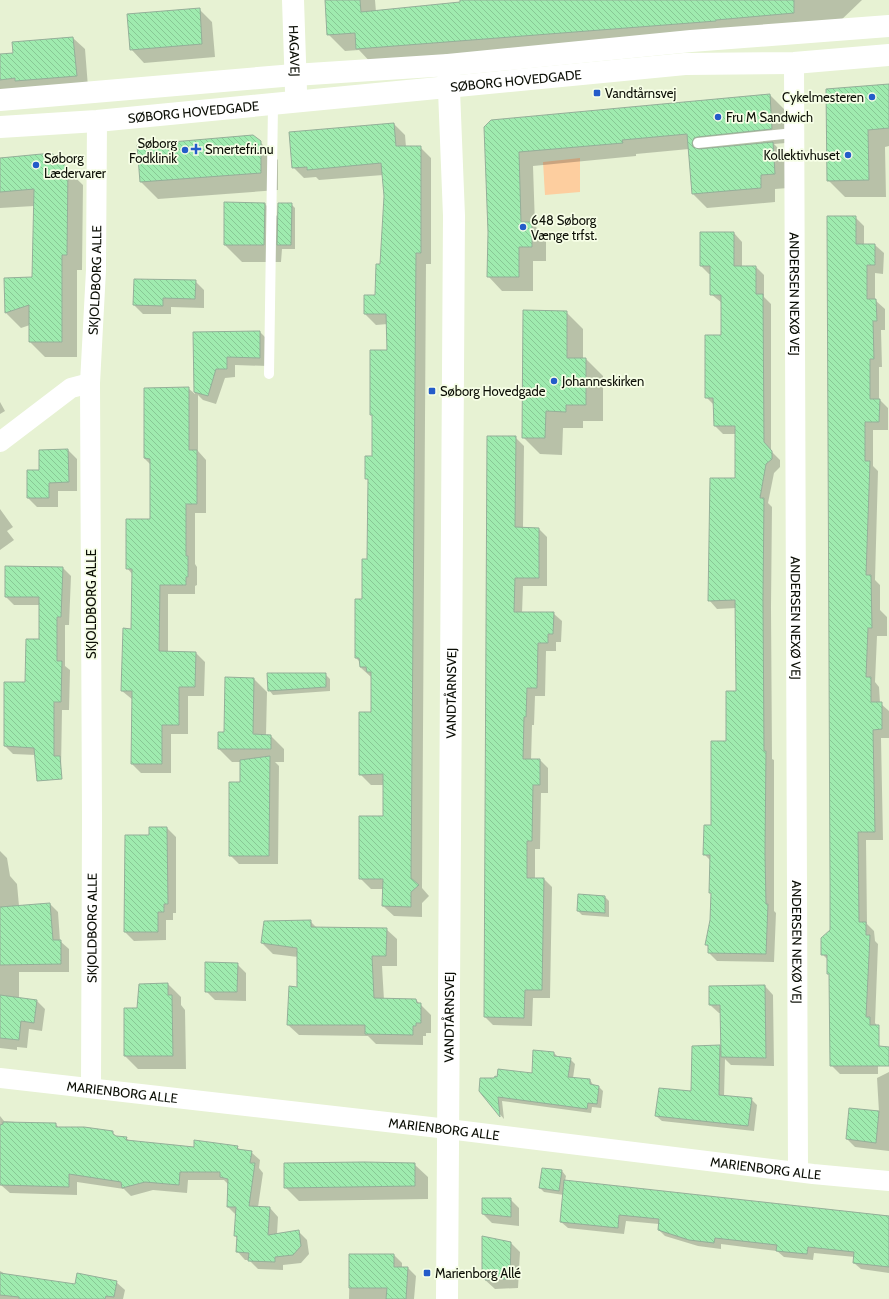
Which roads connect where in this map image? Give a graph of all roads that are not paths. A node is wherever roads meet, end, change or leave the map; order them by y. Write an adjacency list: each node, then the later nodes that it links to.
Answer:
1 (293, 0): 5 (street, HAGAVEJ)
2 (889, 26): 6 (street, SØBORG HOVEDGADE)
3 (889, 55): 4 (street, SØBORG HOVEDGADE)
4 (794, 63): 6 (street, SØBORG HOVEDGADE); 12 (street, ANDERSEN NEXØ VEJ)
5 (294, 75): 6 (street, SØBORG HOVEDGADE); 7 (street, SØBORG HOVEDGADE); 8 (street, HAGAVEJ)
6 (449, 76): 8 (street, SØBORG HOVEDGADE); 19 (street, VANDTÅRNSVEJ)
7 (0, 100)
8 (297, 102): 9 (street, SØBORG HOVEDGADE)
9 (273, 105): 10 (street, SØBORG HOVEDGADE); 14 (lane)
10 (97, 121): 11 (street, SØBORG HOVEDGADE); 15 (street, SKJOLDBORG ALLE)
11 (0, 127)
12 (794, 133): 13 (lane); 20 (street, ANDERSEN NEXØ VEJ)
13 (698, 142)
14 (269, 374)
15 (90, 383): 16 (street); 18 (street, SKJOLDBORG ALLE)
16 (0, 442)
17 (0, 1078): 18 (street, MARIENBORG ALLE)
18 (91, 1088): 19 (street, MARIENBORG ALLE)
19 (448, 1128): 20 (street, MARIENBORG ALLE); 22 (street, VANDTÅRNSVEJ)
20 (798, 1172): 21 (street, MARIENBORG ALLE)
21 (889, 1181)
22 (447, 1299)

